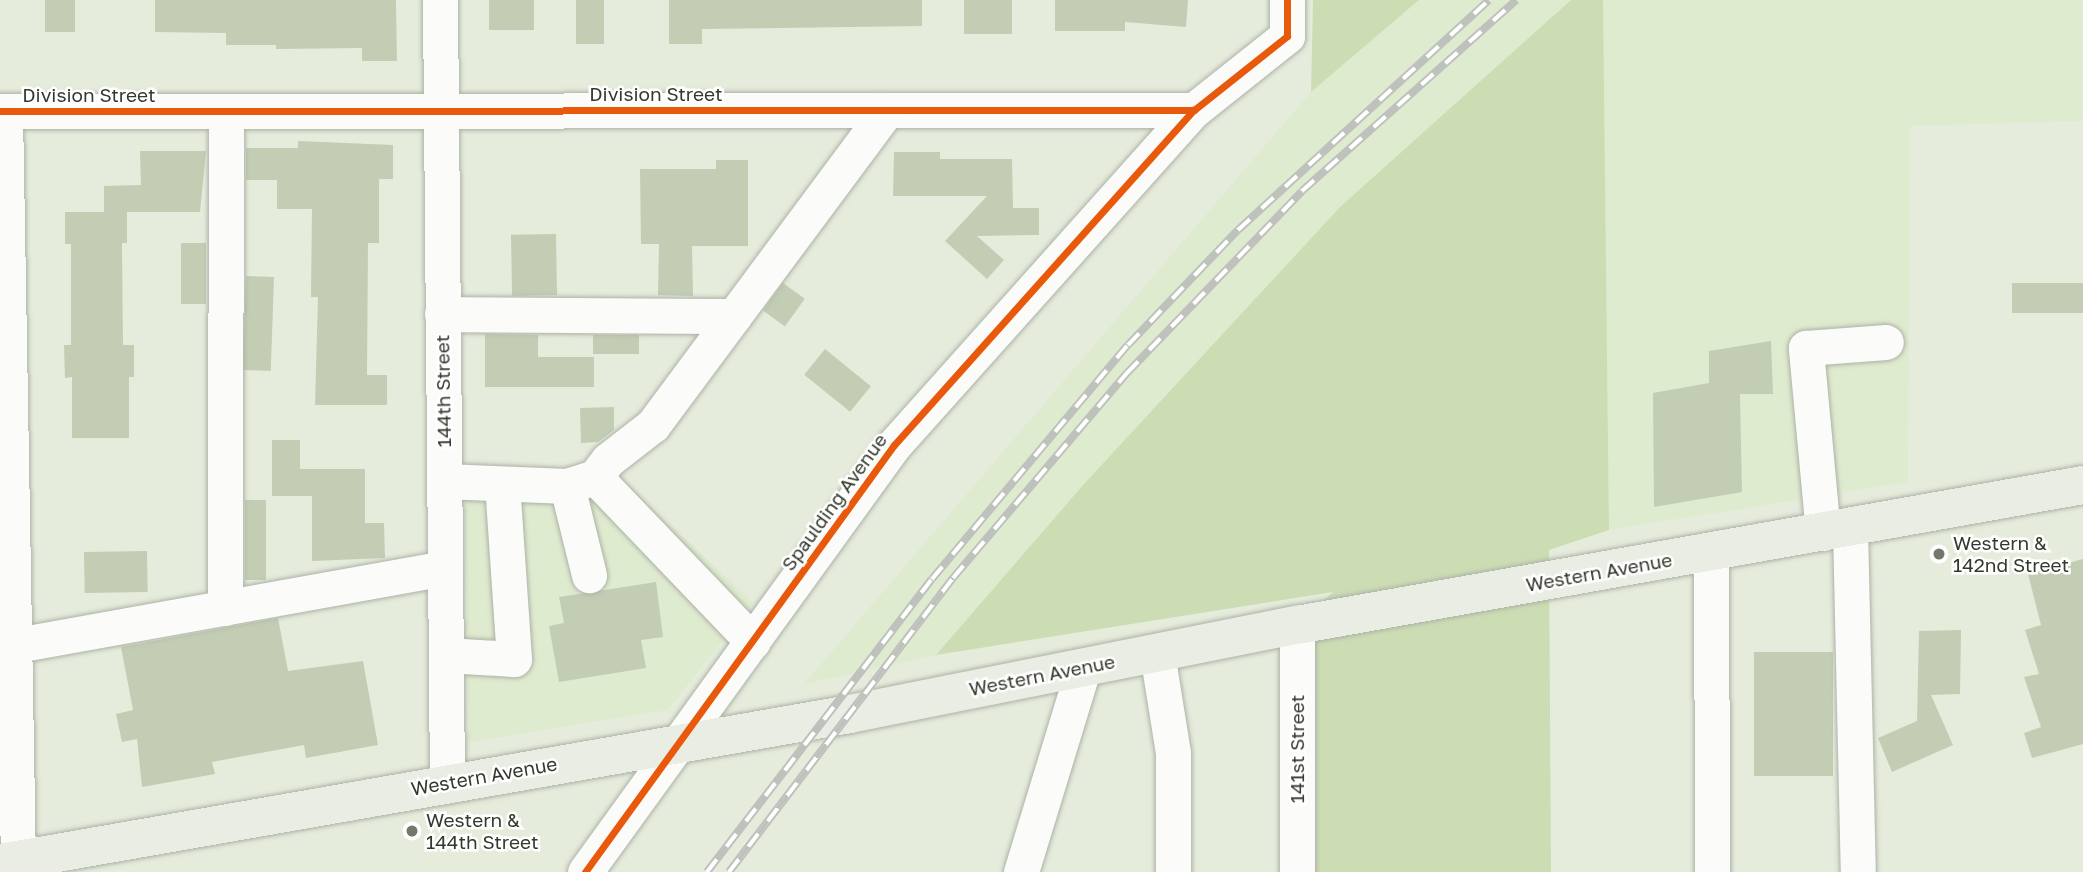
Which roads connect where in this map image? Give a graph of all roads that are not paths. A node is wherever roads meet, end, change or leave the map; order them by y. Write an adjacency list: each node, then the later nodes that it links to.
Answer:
1 (440, 0): 3 (street, 144th Street)
2 (1287, 0): 5 (street)
3 (440, 110): 4 (street, Division Street); 7 (street, Division Street); 8 (street, 144th Street)
4 (887, 110): 5 (street, Division Street); 9 (street)
5 (1194, 110): 21 (street, Spaulding Avenue)
6 (2, 111): 7 (street, Division Street); 22 (street)
7 (226, 111): 19 (street)
8 (442, 314): 9 (street); 11 (street, 144th Street)
9 (734, 316): 12 (street)
10 (1886, 342): 15 (street)
11 (444, 481): 13 (street); 17 (street, 144th Street)
12 (581, 481): 13 (street); 18 (street); 21 (street)
13 (502, 484): 24 (street)
14 (2083, 485): 15 (main road, Western Avenue)
15 (1836, 531): 16 (main road, Western Avenue); 34 (street)
16 (1711, 553): 20 (main road, Western Avenue); 33 (street)
17 (445, 568): 19 (street); 24 (street, 144th Street)
18 (589, 575)
19 (225, 608): 22 (street)
20 (1297, 625): 23 (main road, Western Avenue); 32 (street, 141st Street)
21 (752, 642): 26 (street, Spaulding Avenue)
22 (6, 647): 28 (street)
23 (1157, 653): 25 (main road, Western Avenue); 31 (street)
24 (446, 655): 27 (street, 144th Street)
25 (1084, 666): 26 (main road, Western Avenue); 30 (street)
26 (675, 744): 27 (main road, Western Avenue); 29 (street, Spaulding Avenue)
27 (447, 782): 28 (main road, Western Avenue)
28 (9, 861)
29 (585, 872)
30 (1021, 872)
31 (1173, 872)
32 (1297, 872)
33 (1712, 872)
34 (1858, 872)

